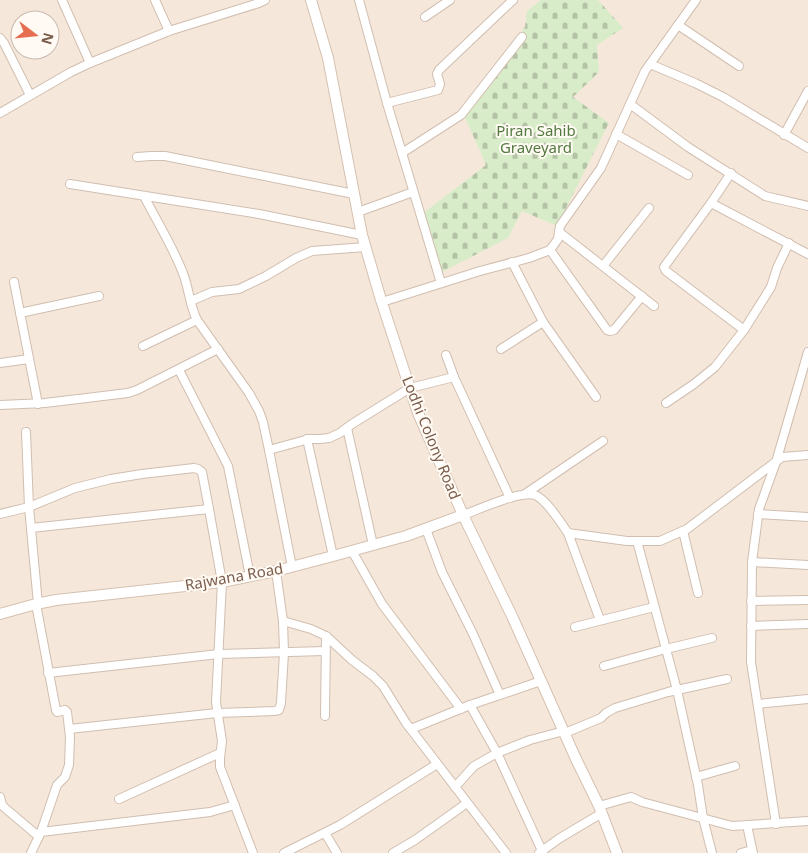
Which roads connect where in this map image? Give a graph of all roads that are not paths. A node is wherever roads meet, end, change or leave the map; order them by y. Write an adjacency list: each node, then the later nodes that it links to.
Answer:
1 (62, 0): 14 (street)
2 (155, 0): 11 (street)
3 (312, 0): 31 (main road, Lodhi Colony Road)
4 (359, 0): 19 (street)
5 (450, 0): 9 (street)
6 (513, 0): 19 (street)
7 (696, 0): 10 (street)
8 (260, 1): 11 (street)
9 (425, 17)
10 (678, 25): 15 (street); 16 (street)
11 (169, 31): 14 (street)
12 (0, 38): 18 (street)
13 (522, 38): 25 (street)
14 (90, 63): 18 (street)
15 (650, 64): 20 (street); 23 (street)
16 (739, 66)
17 (808, 91): 23 (street)
18 (30, 96): 21 (street)
19 (386, 103): 25 (street)
20 (630, 104): 22 (street); 27 (street)
21 (0, 113)
22 (616, 134): 28 (street); 37 (street)
23 (784, 135): 24 (street)
24 (808, 148)
25 (402, 153): 30 (street)
26 (137, 158): 31 (street)
27 (731, 173): 33 (street); 34 (street)
28 (688, 175)
29 (70, 184): 32 (street)
30 (413, 192): 36 (street); 46 (street)
31 (354, 194): 36 (main road, Lodhi Colony Road)
32 (144, 196): 38 (street); 49 (street)
33 (711, 203): 39 (street); 55 (street)
34 (808, 206)
35 (649, 208): 44 (street)
36 (358, 212): 38 (main road, Lodhi Colony Road)
37 (559, 232): 41 (street); 44 (street)
38 (362, 234): 40 (main road, Lodhi Colony Road)
39 (789, 243): 42 (street); 55 (street)
40 (366, 247): 49 (street); 50 (main road, Lodhi Colony Road)
41 (550, 250): 43 (street); 48 (street)
42 (808, 254)
43 (512, 262): 46 (street); 54 (street)
44 (603, 266): 48 (street)
45 (14, 282): 52 (street)
46 (441, 283): 50 (street)
47 (99, 296): 52 (street)
48 (642, 296): 51 (street)
49 (191, 301): 53 (street)
50 (382, 302): 65 (main road, Lodhi Colony Road)
51 (654, 306)
52 (20, 313): 61 (street)
53 (197, 320): 56 (street); 57 (street)
54 (542, 322): 58 (street); 66 (street)
55 (744, 330): 67 (street)
56 (143, 346)
57 (218, 349): 63 (street); 74 (street)
58 (501, 349)
59 (808, 352): 76 (street)
60 (446, 355): 64 (street)
61 (29, 360): 62 (street); 68 (street)
62 (0, 362)
63 (179, 370): 68 (street); 97 (street)
64 (454, 377): 65 (street); 78 (street)
65 (410, 388): 70 (street); 83 (main road, Lodhi Colony Road)
66 (596, 397)
67 (666, 403)
68 (38, 404): 69 (street)
69 (0, 405)
70 (347, 428): 72 (street); 90 (street)
71 (26, 432): 79 (street)
72 (307, 440): 74 (street); 92 (street)
73 (602, 441): 77 (street)
74 (269, 450): 95 (street)
75 (808, 455): 76 (street)
76 (776, 462): 82 (street); 87 (street)
77 (525, 494): 78 (street); 88 (street)
78 (510, 498): 83 (street)
79 (30, 507): 80 (street); 81 (street); 85 (street)
80 (209, 509): 85 (street); 98 (street)
81 (0, 514)
82 (758, 514): 84 (street); 93 (street)
83 (463, 516): 86 (main road, Rajwana Road); 119 (main road, Lodhi Colony Road)
84 (808, 517)
85 (31, 528): 102 (street)
86 (426, 529): 90 (main road, Rajwana Road); 121 (street)
87 (683, 531): 89 (street); 99 (street)
88 (568, 534): 89 (street); 105 (street)
89 (637, 541): 103 (street)
90 (373, 545): 91 (main road, Rajwana Road)
91 (352, 551): 92 (main road, Rajwana Road); 125 (street)
92 (333, 556): 95 (main road, Rajwana Road)
93 (752, 562): 94 (street); 101 (street)
94 (808, 565)
95 (292, 567): 96 (main road, Rajwana Road)
96 (276, 571): 97 (main road, Rajwana Road); 106 (street)
97 (250, 576): 98 (main road, Rajwana Road)
98 (222, 582): 102 (main road, Rajwana Road); 115 (street)
99 (698, 594)
100 (808, 600): 101 (street)
101 (751, 601): 108 (street)
102 (37, 604): 104 (main road, Rajwana Road); 117 (street)
103 (654, 607): 105 (street); 112 (street)
104 (0, 614)
105 (600, 620): 109 (street)
106 (283, 621): 110 (street); 114 (street)
107 (808, 624): 108 (street)
108 (751, 626): 123 (street)
109 (575, 627)
110 (326, 636): 113 (street); 129 (street)
111 (712, 638): 112 (street)
112 (666, 649): 116 (street); 120 (street)
113 (326, 651): 114 (street); 127 (street)
114 (284, 653): 115 (street); 126 (street)
115 (219, 654): 117 (street); 126 (street)
116 (604, 666)
117 (48, 673): 128 (street)
118 (727, 678): 120 (street)
119 (541, 681): 121 (street); 130 (main road, Lodhi Colony Road)
120 (677, 690): 130 (street); 135 (street)
121 (500, 695): 124 (street)
122 (808, 699): 123 (street)
123 (758, 704): 144 (street)
124 (470, 705): 125 (street); 131 (street)
125 (461, 709): 129 (street)
126 (217, 713): 128 (street); 132 (street)
127 (325, 716)
128 (69, 729): 147 (street)
129 (411, 729): 133 (street)
130 (564, 732): 131 (street); 141 (main road, Lodhi Colony Road)
131 (497, 752): 136 (street); 148 (street)
132 (220, 753): 138 (street); 140 (street)
133 (437, 764): 136 (street); 146 (street)
134 (735, 766): 135 (street)
135 (696, 777): 142 (street)
136 (455, 787): 139 (street)
137 (0, 797): 147 (street)
138 (119, 799)
139 (467, 803): 154 (street); 155 (street)
140 (235, 805): 147 (street); 151 (street)
141 (601, 809): 142 (street); 148 (street); 156 (main road, Lodhi Colony Road)
142 (703, 818): 145 (street); 157 (street)
143 (808, 821): 144 (street)
144 (776, 824): 145 (street)
145 (747, 825): 149 (street)
146 (325, 833): 152 (street); 153 (street)
147 (40, 834): 150 (street)
148 (541, 852)
149 (752, 852): 158 (street)
150 (31, 853)
151 (254, 853)
152 (284, 853)
153 (337, 853)
154 (393, 853)
155 (506, 853)
156 (617, 853)
157 (712, 853)
158 (741, 853)

